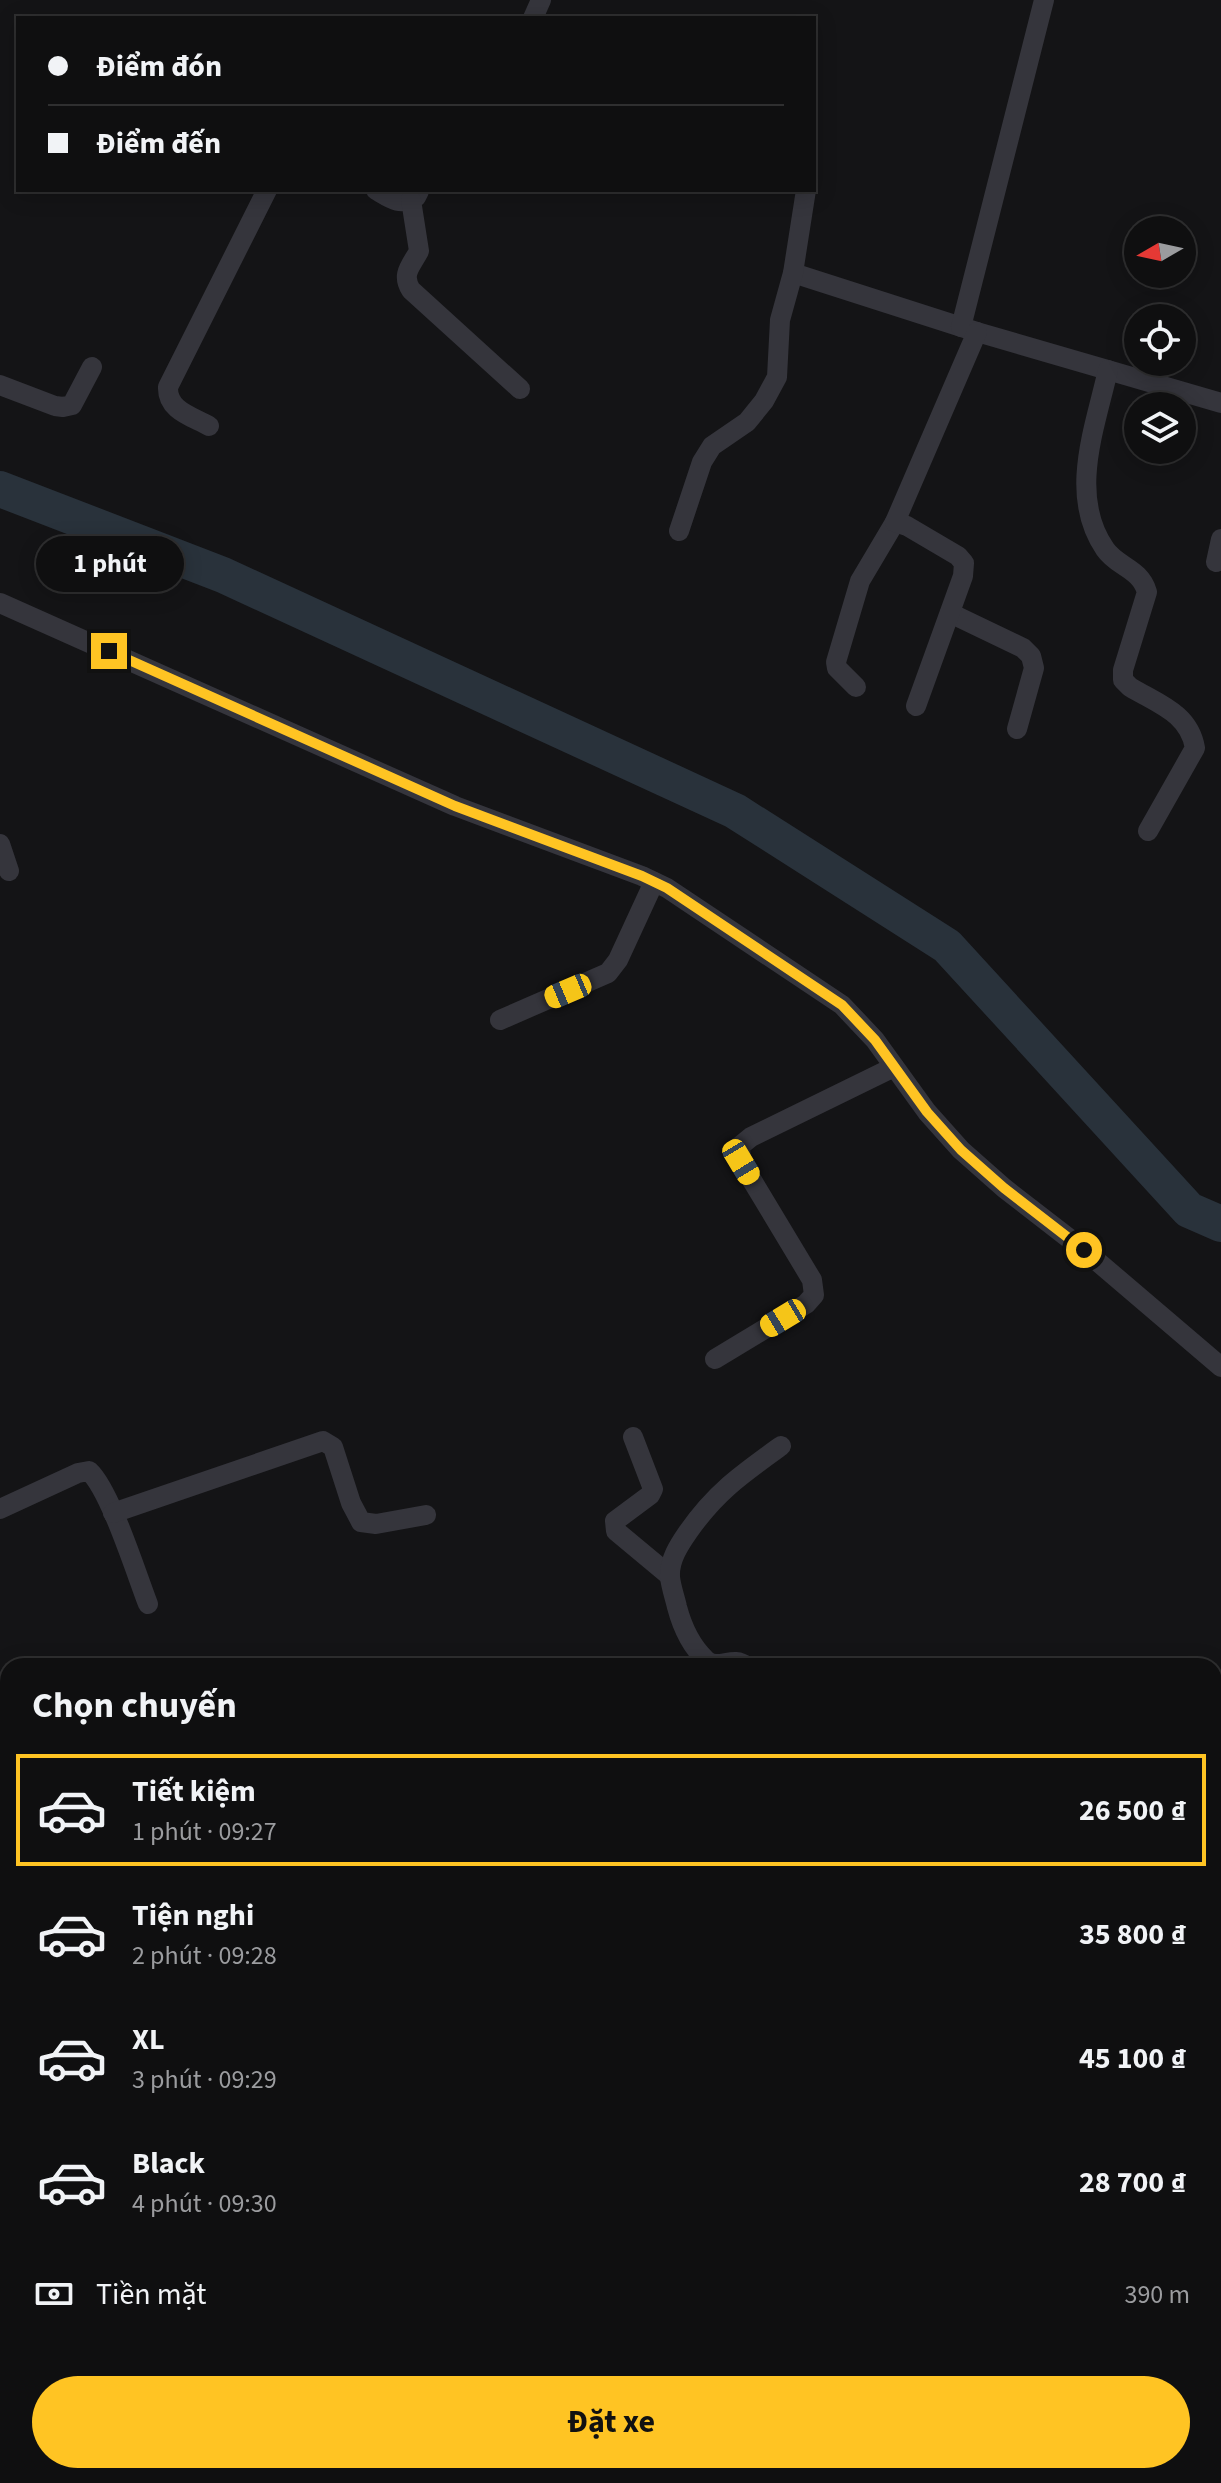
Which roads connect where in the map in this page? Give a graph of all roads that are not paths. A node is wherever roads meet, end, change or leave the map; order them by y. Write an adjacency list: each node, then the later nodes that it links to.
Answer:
1 (1044, 0): 7 (street)
2 (266, 192): 13 (street)
3 (379, 192): 5 (street)
4 (806, 192): 6 (street)
5 (415, 195): 11 (street)
6 (793, 273): 7 (street); 15 (street)
7 (969, 329): 9 (street); 14 (street)
8 (92, 367): 10 (street)
9 (1108, 370): 12 (street); 23 (street)
10 (0, 385)
11 (520, 389)
12 (1221, 403)
13 (209, 426)
14 (895, 522): 19 (street); 20 (street)
15 (679, 531)
16 (1221, 539): 17 (street)
17 (1216, 562)
18 (0, 603): 26 (street)
19 (950, 613): 21 (street); 22 (street)
20 (856, 687)
21 (916, 706)
22 (1017, 729)
23 (1148, 831)
24 (0, 844): 25 (street)
25 (9, 871)
26 (654, 882): 27 (street); 28 (street)
27 (500, 1020)
28 (894, 1067): 29 (street); 30 (street)
29 (715, 1359)
30 (1221, 1367)
31 (633, 1437): 36 (street)
32 (781, 1446): 36 (street)
33 (0, 1509): 34 (street)
34 (113, 1513): 35 (street); 37 (street)
35 (426, 1515)
36 (670, 1576): 38 (street)
37 (148, 1604)
38 (704, 1658)

